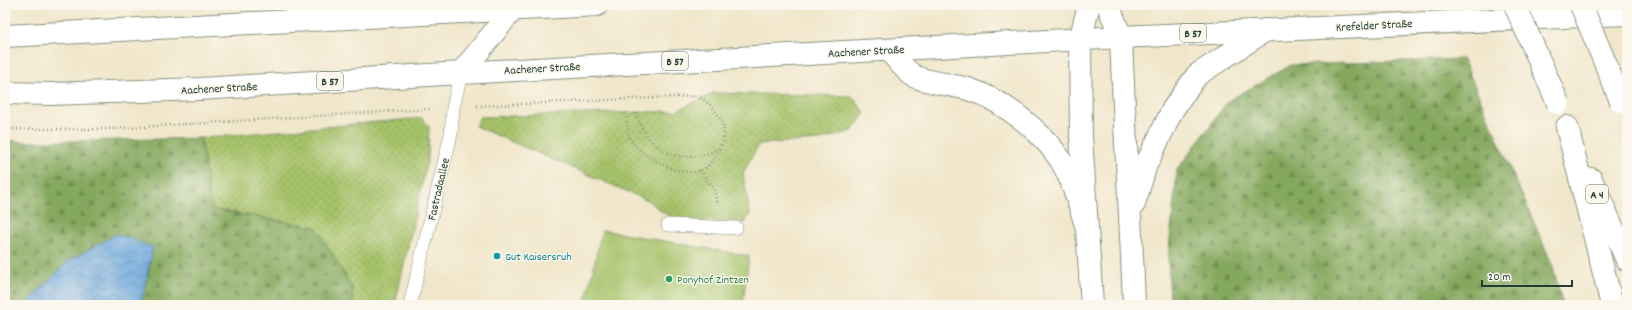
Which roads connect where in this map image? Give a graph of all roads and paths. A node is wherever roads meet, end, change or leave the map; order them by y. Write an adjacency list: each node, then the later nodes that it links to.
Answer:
1 (597, 5): 6 (main road)
2 (1089, 5): 11 (main road)
3 (1108, 5): 10 (main road)
4 (1515, 5): 20 (main road, A 4, bridge)
5 (1581, 5): 15 (main road, bridge)
6 (514, 7): 9 (main road); 13 (main road)
7 (1627, 14): 8 (main road, Krefelder Straße / B 57)
8 (1266, 30): 10 (main road, Krefelder Straße / B 57); 23 (main road)
9 (5, 36)
10 (1121, 36): 11 (main road, Krefelder Straße / B 57); 23 (main road)
11 (1080, 40): 12 (main road, Aachener Straße / B 57); 24 (main road)
12 (889, 50): 13 (main road, Aachener Straße / B 57); 24 (main road)
13 (461, 73): 14 (main road, Aachener Straße / B 57); 16 (lane, Fastradaallee)
14 (5, 93)
15 (1624, 107)
16 (453, 108): 19 (path); 21 (path); 29 (lane, Fastradaallee)
17 (636, 113): 21 (path)
18 (626, 114): 22 (path)
19 (5, 128)
20 (1567, 128): 28 (main road, A 4); 32 (main road)
21 (720, 148): 22 (path)
22 (700, 170): 26 (path)
23 (1131, 214): 31 (main road)
24 (1086, 225): 30 (main road)
25 (668, 226): 26 (lane)
26 (718, 228): 27 (lane)
27 (736, 228)
28 (1627, 260)
29 (410, 305)
30 (1092, 305)
31 (1134, 305)
32 (1612, 305)

